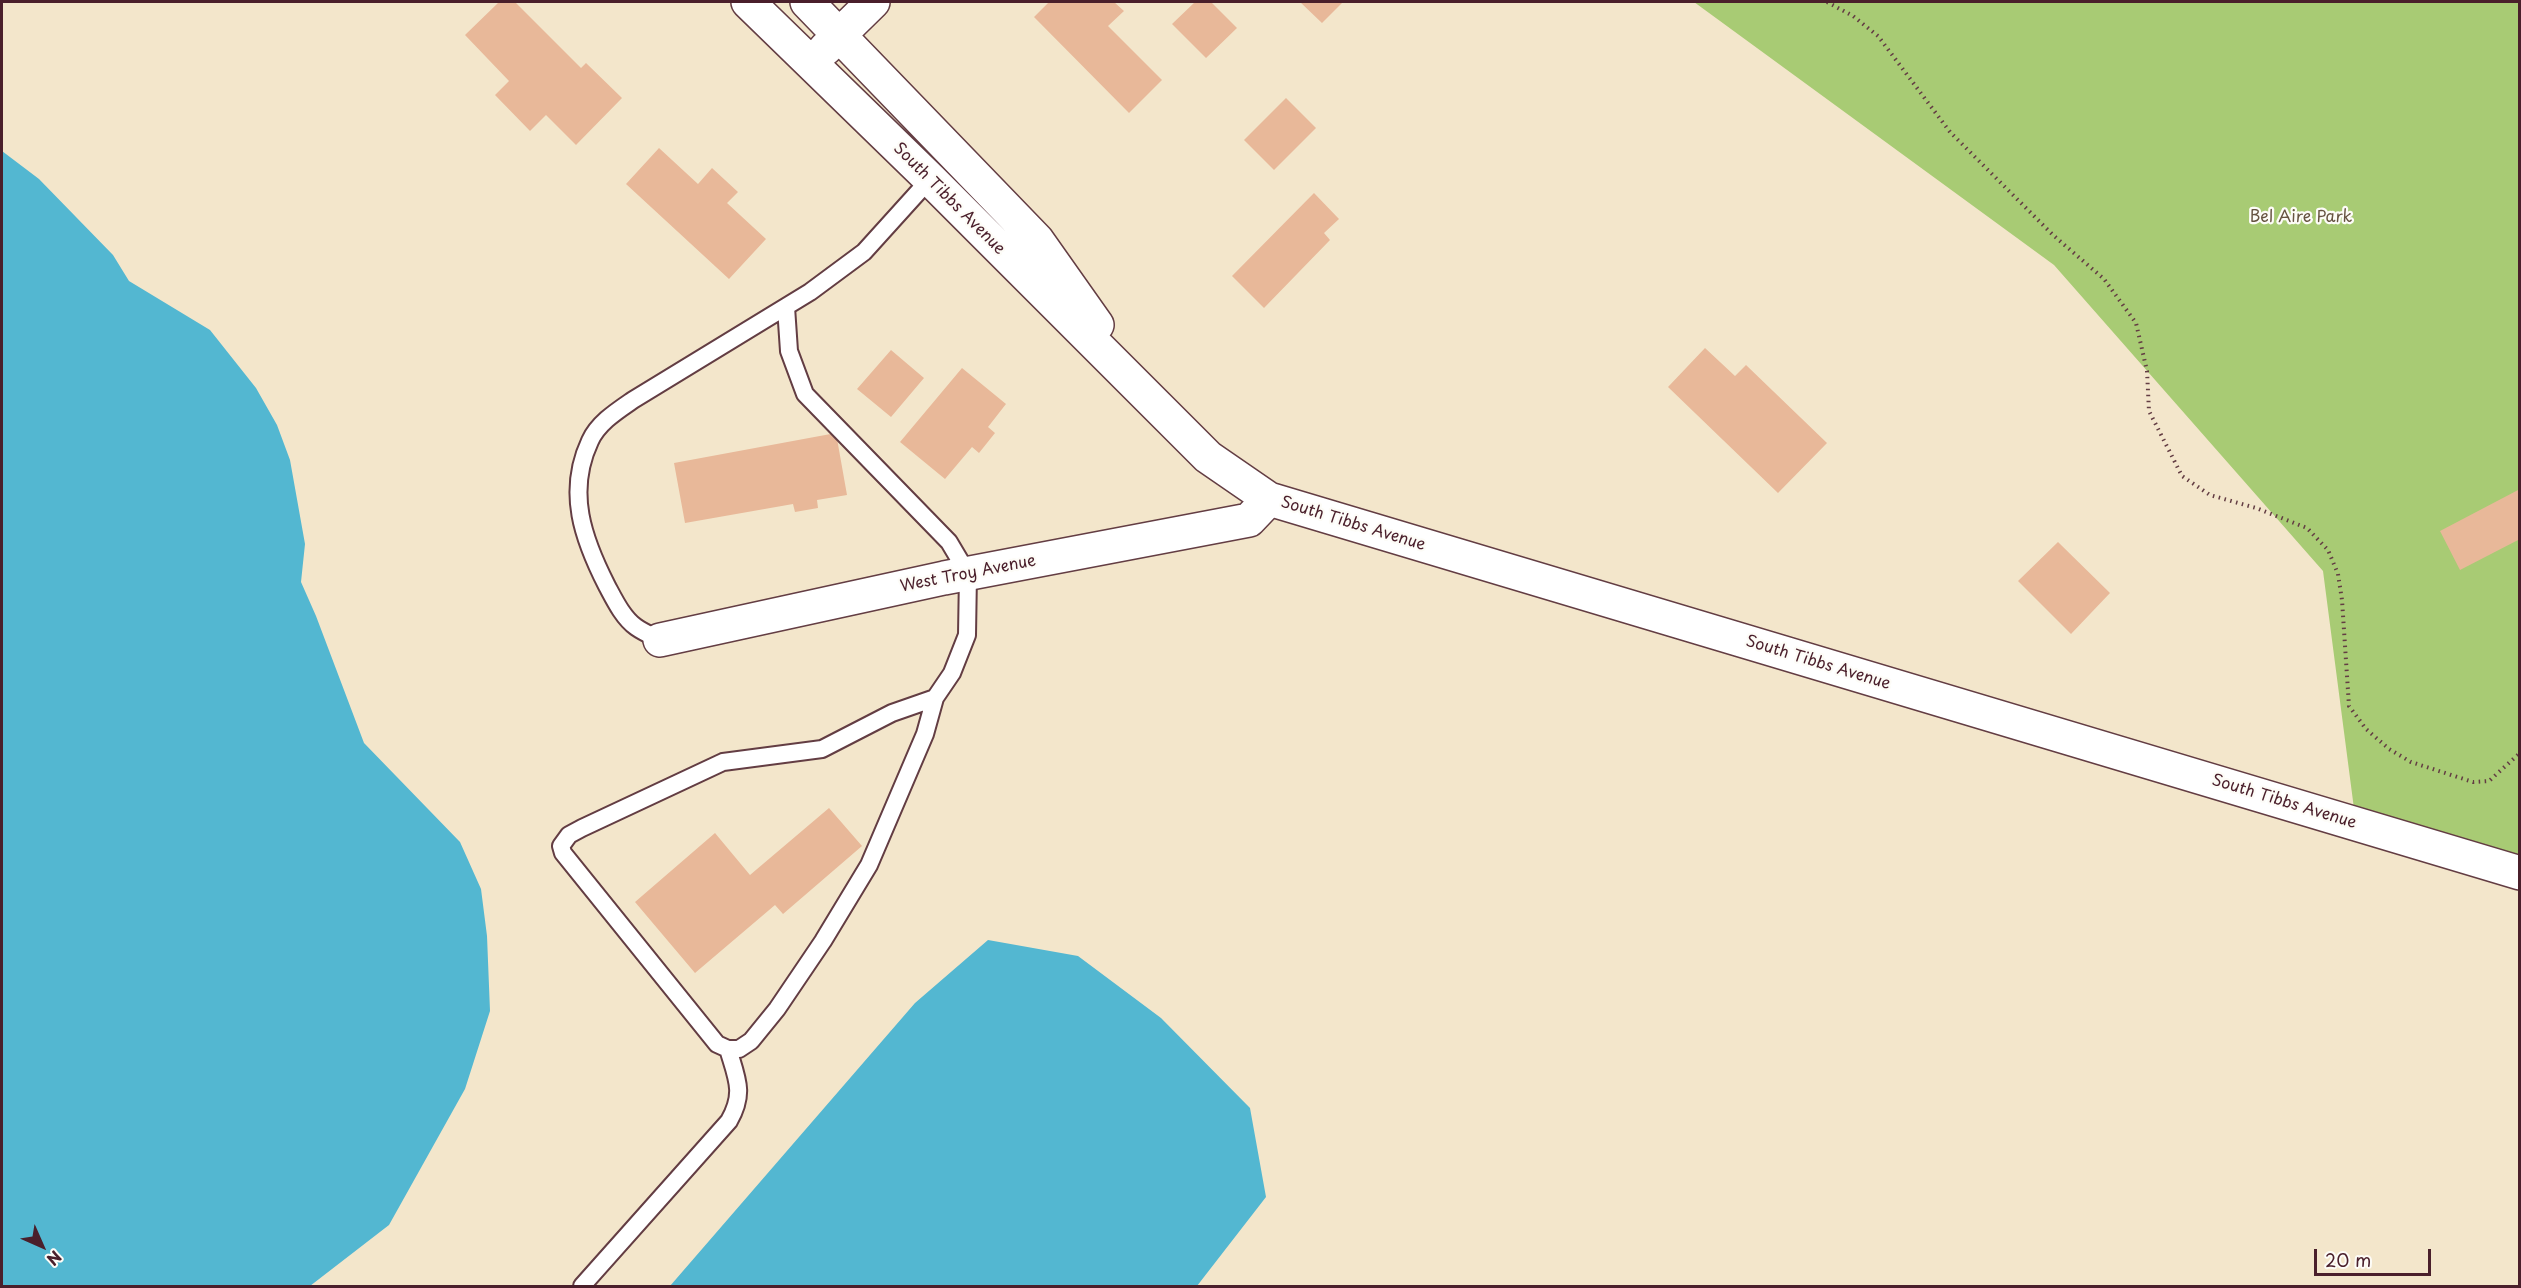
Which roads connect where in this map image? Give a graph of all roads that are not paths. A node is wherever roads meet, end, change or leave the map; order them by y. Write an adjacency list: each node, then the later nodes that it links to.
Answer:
1 (748, 2): 5 (street, South Tibbs Avenue)
2 (807, 2): 4 (street, South Tibbs Avenue)
3 (873, 2): 4 (street)
4 (840, 34): 5 (street); 8 (street, South Tibbs Avenue)
5 (811, 63): 6 (street, South Tibbs Avenue)
6 (930, 179): 7 (lane); 8 (street, South Tibbs Avenue)
7 (786, 307): 10 (lane); 11 (lane)
8 (1147, 399): 9 (street, South Tibbs Avenue)
9 (1269, 500): 10 (street, West Troy Avenue); 13 (street, South Tibbs Avenue)
10 (968, 574): 11 (street, West Troy Avenue); 12 (lane)
11 (660, 640)
12 (935, 698): 14 (lane); 14 (lane)
13 (2520, 873)
14 (728, 1049): 15 (lane)
15 (582, 1287)

